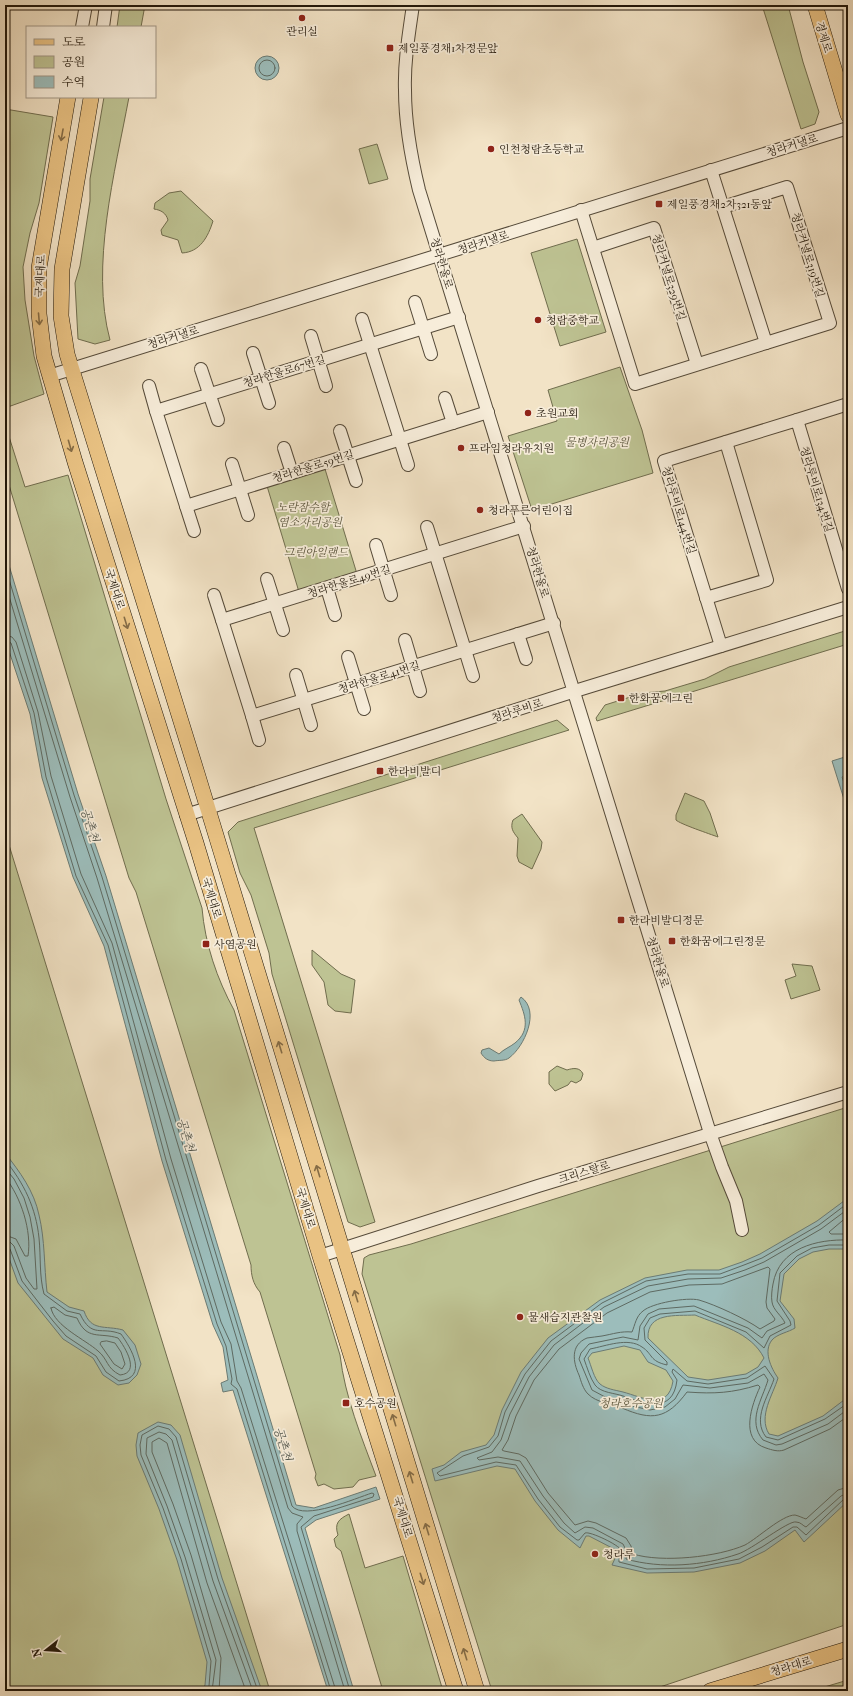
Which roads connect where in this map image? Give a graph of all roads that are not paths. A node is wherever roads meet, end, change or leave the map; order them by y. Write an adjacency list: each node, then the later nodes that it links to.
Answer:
1 (86, 5): 5 (street)
2 (106, 5): 6 (street)
3 (413, 5): 15 (street, 청라한울로)
4 (815, 5): 9 (main road, 경제로)
5 (82, 26)
6 (103, 26)
7 (68, 98): 29 (main road, 국제대로, one-way to 29)
8 (91, 98): 27 (main road, 국제대로)
9 (848, 116)
10 (848, 128): 11 (street, 청라커낼로)
11 (712, 170): 12 (street); 13 (street, 청라커낼로)
12 (723, 207): 21 (street); 21 (street, 청라커낼로319번길)
13 (581, 210): 14 (street); 15 (street, 청라커낼로)
14 (593, 248): 26 (street, 청라커낼로329번길); 26 (street)
15 (440, 255): 17 (street, 청라한울로); 27 (street, 청라커낼로)
16 (415, 302): 19 (street)
17 (459, 317): 19 (street, 청라한울로67번길); 38 (street, 청라한울로)
18 (362, 319): 22 (street)
19 (423, 328): 22 (street, 청라한울로67번길); 24 (street)
20 (311, 336): 25 (street)
21 (766, 343): 26 (street, 청라커낼로319번길)
22 (370, 344): 25 (street, 청라한울로67번길); 43 (street)
23 (253, 353): 30 (street)
24 (431, 354)
25 (318, 361): 30 (street, 청라한울로67번길); 32 (street)
26 (697, 364)
27 (71, 369): 29 (street, 청라커낼로); 90 (main road, 국제대로)
28 (201, 369): 33 (street)
29 (49, 376): 91 (main road, 국제대로, one-way to 91)
30 (261, 378): 33 (street, 청라한울로67번길); 35 (street)
31 (149, 386): 37 (street)
32 (326, 386)
33 (209, 395): 37 (street, 청라한울로67번길); 39 (street)
34 (445, 398): 41 (street)
35 (269, 403)
36 (848, 404): 40 (street)
37 (156, 411): 52 (street)
38 (488, 412): 41 (street, 청라한울로59번길); 54 (street, 청라한울로)
39 (218, 420)
40 (797, 420): 44 (street, 청라루비로144번길); 59 (street, 청라루비로134번길)
41 (453, 423): 43 (street, 청라한울로59번길)
42 (340, 431): 46 (street)
43 (400, 440): 46 (street, 청라한울로59번길); 48 (street)
44 (726, 442): 66 (street); 66 (street, 청라루비로144번길)
45 (284, 448): 49 (street)
46 (348, 456): 49 (street, 청라한울로59번길); 50 (street)
47 (232, 464): 51 (street)
48 (408, 465)
49 (292, 473): 51 (street, 청라한울로59번길)
50 (356, 481)
51 (240, 489): 52 (street, 청라한울로59번길); 53 (street)
52 (186, 506): 56 (street)
53 (248, 515)
54 (524, 526): 58 (street, 청라한울로49번길); 71 (street, 청라한울로)
55 (427, 527): 58 (street)
56 (194, 531)
57 (376, 545): 60 (street)
58 (435, 554): 60 (street, 청라한울로49번길); 76 (street)
59 (843, 556): 63 (street, 청라루비로134번길)
60 (384, 570): 62 (street, 청라한울로49번길); 65 (street)
61 (267, 578): 67 (street)
62 (327, 588): 67 (street, 청라한울로49번길); 69 (street)
63 (848, 589)
64 (214, 595): 70 (street)
65 (391, 595)
66 (706, 598): 75 (street, 청라루비로144번길)
67 (275, 604): 70 (street, 청라한울로49번길); 72 (street)
68 (848, 607): 75 (street, 청라루비로)
69 (335, 614)
70 (222, 620): 87 (street)
71 (554, 623): 73 (street, 청라한울로41번길); 84 (street, 청라한울로)
72 (283, 630)
73 (518, 634): 76 (street, 청라한울로41번길); 78 (street)
74 (405, 640): 79 (street)
75 (721, 646): 84 (street, 청라루비로)
76 (465, 651): 79 (street, 청라한울로41번길); 81 (street)
77 (348, 657): 82 (street)
78 (526, 659)
79 (413, 666): 82 (street, 청라한울로41번길); 83 (street)
80 (296, 675): 85 (street)
81 (473, 676)
82 (356, 684): 85 (street, 청라한울로41번길); 86 (street)
83 (420, 691)
84 (575, 691): 90 (street, 청라루비로); 93 (street, 청라한울로)
85 (304, 700): 87 (street, 청라한울로41번길); 88 (street)
86 (364, 709)
87 (252, 716): 89 (street)
88 (312, 725)
89 (259, 740)
90 (207, 808): 91 (street, 청라루비로); 95 (main road, 국제대로, one-way to 90)
91 (186, 815): 96 (main road, 국제대로)
92 (848, 1092): 93 (street, 크리스탈로)
93 (710, 1133): 94 (street, 청라한울로); 95 (street, 크리스탈로)
94 (742, 1230)
95 (342, 1248): 96 (street, 크리스탈로); 99 (main road, 국제대로, one-way to 95)
96 (320, 1256): 98 (main road, 국제대로, one-way to 98)
97 (848, 1649): 100 (main road, 청라대로)
98 (456, 1691)
99 (477, 1691)
100 (710, 1691)

